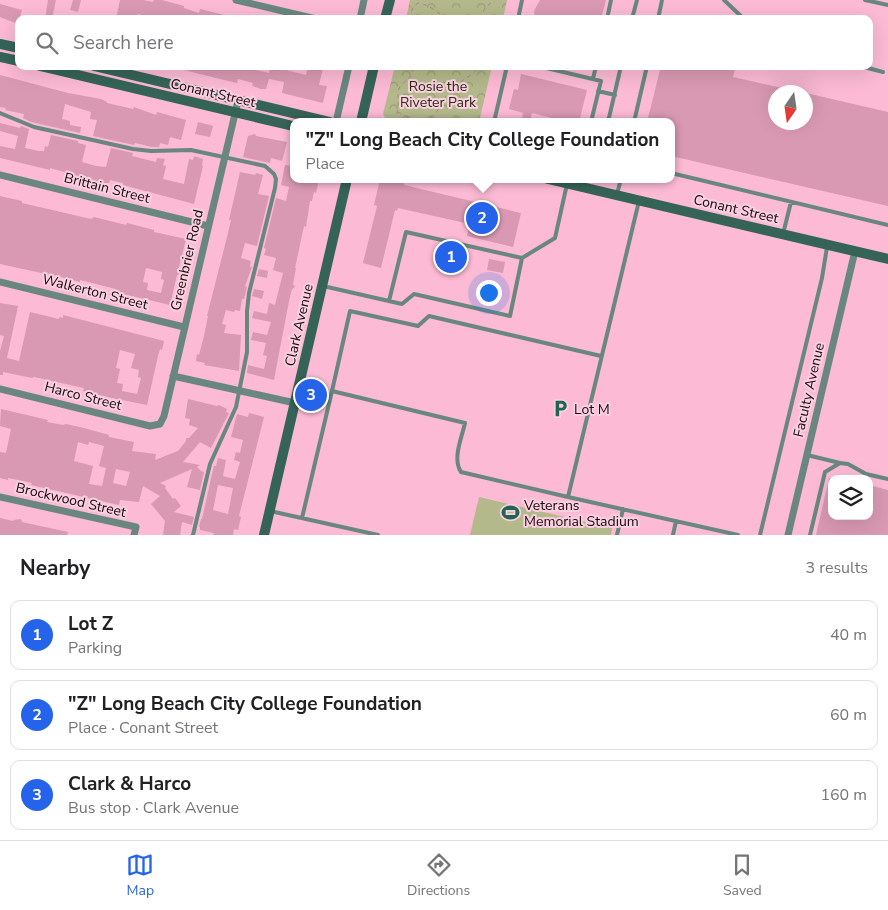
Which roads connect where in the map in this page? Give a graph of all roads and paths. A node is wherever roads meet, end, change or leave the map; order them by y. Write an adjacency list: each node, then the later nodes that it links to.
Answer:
1 (236, 0): 14 (street)
2 (364, 0): 15 (street)
3 (390, 0): 16 (street)
4 (424, 0): 12 (path)
5 (494, 0): 19 (path)
6 (522, 0): 20 (lane)
7 (611, 0): 21 (lane)
8 (637, 0): 22 (lane)
9 (662, 0): 23 (lane)
10 (724, 0): 24 (lane)
11 (865, 0): 13 (lane)
12 (423, 3): 17 (path); 18 (path)
13 (888, 6)
14 (299, 15)
15 (361, 15)
16 (386, 15)
17 (410, 15)
18 (440, 15)
19 (482, 15)
20 (519, 15)
21 (608, 15)
22 (633, 15)
23 (659, 15)
24 (740, 15)
25 (0, 44): 26 (street)
26 (15, 47)
27 (0, 57): 28 (street)
28 (15, 60)
29 (873, 69): 41 (lane)
30 (57, 70): 46 (street, Conant Street)
31 (110, 70): 45 (street, Conant Street)
32 (348, 70): 50 (street)
33 (373, 70): 51 (street)
34 (413, 70): 47 (path)
35 (478, 70): 54 (path)
36 (506, 70): 55 (lane)
37 (555, 70): 42 (lane)
38 (595, 70): 42 (lane)
39 (620, 70): 44 (lane)
40 (646, 70): 58 (lane)
41 (883, 72)
42 (593, 79): 43 (lane)
43 (598, 92): 44 (lane); 56 (lane)
44 (615, 95): 57 (lane)
45 (238, 101): 46 (street, Greenbrier Road); 49 (street, Conant Street)
46 (235, 112): 59 (street, Conant Street); 60 (street, Greenbrier Road)
47 (398, 112): 52 (path); 53 (path)
48 (0, 113): 60 (lane)
49 (312, 118)
50 (337, 118)
51 (362, 118)
52 (397, 118)
53 (409, 118)
54 (430, 118)
55 (495, 118)
56 (592, 118)
57 (609, 118)
58 (635, 118)
59 (290, 125)
60 (225, 157): 70 (street, Greenbrier Road); 83 (lane)
61 (675, 174): 68 (lane)
62 (0, 175): 70 (street, Brittain Street)
63 (347, 183): 77 (street, Clark Avenue)
64 (573, 183): 66 (street, Conant Street); 74 (lane)
65 (620, 183): 66 (lane)
66 (617, 196): 67 (street, Conant Street)
67 (639, 201): 71 (street, Conant Street); 80 (lane)
68 (791, 202): 69 (lane); 71 (lane)
69 (888, 225)
70 (208, 226): 79 (street, Greenbrier Road)
71 (783, 235): 72 (street, Conant Street)
72 (828, 245): 73 (street, Conant Street); 103 (lane)
73 (855, 251): 75 (street, Conant Street); 87 (street, Faculty Avenue)
74 (522, 258): 78 (lane); 78 (lane)
75 (888, 259)
76 (0, 282): 79 (street, Walkerton Street)
77 (322, 286): 78 (lane); 85 (street, Clark Avenue)
78 (389, 301)
79 (184, 327): 81 (street, Greenbrier Road)
80 (601, 356): 84 (lane); 91 (lane)
81 (173, 376): 83 (street); 86 (street, Greenbrier Road)
82 (0, 388): 86 (street, Harco Street)
83 (239, 391): 85 (street); 97 (lane)
84 (332, 391): 91 (lane); 94 (lane)
85 (295, 403): 93 (street, Clark Avenue)
86 (160, 424)
87 (807, 455): 88 (lane); 104 (street, Faculty Avenue)
88 (840, 463): 89 (lane); 105 (lane)
89 (888, 479)
90 (0, 497): 96 (street, Brockwood Street)
91 (568, 497): 92 (lane)
92 (623, 509): 95 (lane); 100 (lane)
93 (270, 511): 94 (lane); 98 (street, Clark Avenue)
94 (302, 518): 99 (lane)
95 (676, 521): 101 (lane); 102 (lane)
96 (135, 531)
97 (193, 535)
98 (264, 535)
99 (378, 535)
100 (617, 535)
101 (673, 535)
102 (738, 535)
103 (760, 535)
104 (788, 535)
105 (810, 535)

